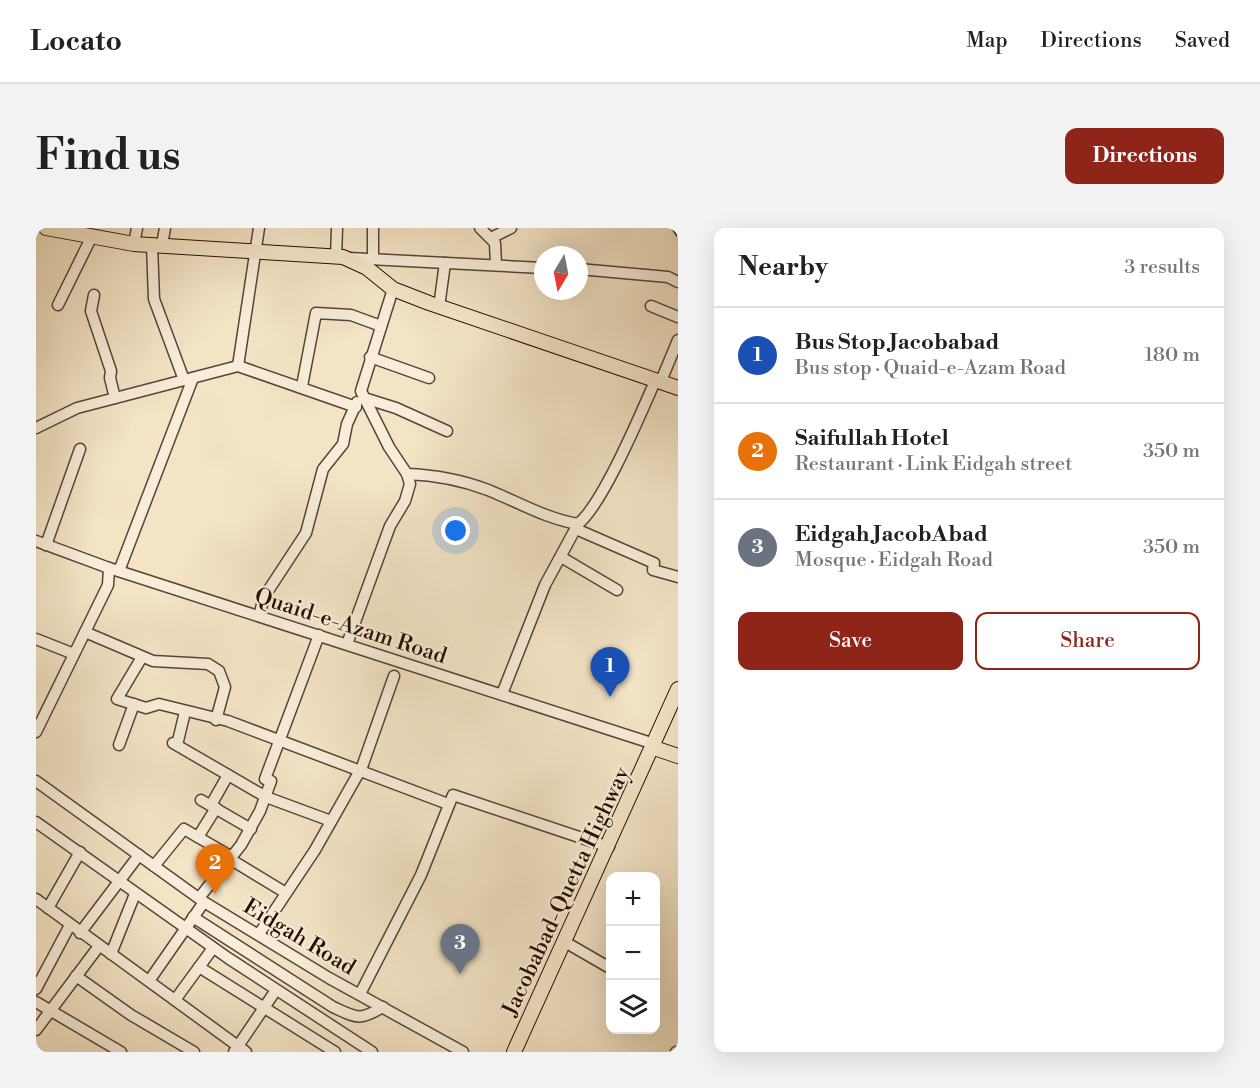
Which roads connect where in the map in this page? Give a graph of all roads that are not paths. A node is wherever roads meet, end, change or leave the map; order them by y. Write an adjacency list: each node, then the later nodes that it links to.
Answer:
1 (46, 228): 9 (main road)
2 (137, 228): 11 (street)
3 (165, 228): 12 (street)
4 (259, 228): 13 (street)
5 (337, 228): 14 (street)
6 (373, 228): 15 (street)
7 (480, 228): 10 (street)
8 (511, 228): 10 (street)
9 (92, 236): 11 (main road); 23 (street)
10 (491, 238): 17 (street)
11 (134, 244): 12 (main road)
12 (157, 245): 13 (main road); 32 (street)
13 (254, 251): 14 (main road); 30 (street)
14 (340, 257): 15 (street); 21 (main road)
15 (373, 259): 16 (street)
16 (445, 262): 17 (street); 24 (street)
17 (496, 265): 18 (street)
18 (534, 267)
19 (588, 270): 20 (street)
20 (678, 282)
21 (393, 289): 24 (main road); 27 (street)
22 (94, 296): 37 (street)
23 (58, 305)
24 (440, 306): 33 (main road)
25 (651, 306): 26 (street)
26 (678, 317)
27 (381, 326): 29 (street); 34 (street)
28 (678, 340): 33 (street)
29 (370, 357): 31 (street); 36 (street)
30 (238, 366): 32 (street); 34 (street)
31 (429, 378)
32 (189, 379): 37 (street); 46 (street)
33 (658, 380): 35 (main road); 43 (street)
34 (302, 386): 38 (street)
35 (678, 388)
36 (362, 394): 38 (street); 40 (street); 42 (street)
37 (115, 398): 39 (street)
38 (356, 407): 49 (street)
39 (36, 428)
40 (447, 431)
41 (80, 448): 44 (street)
42 (407, 474): 43 (street); 53 (street)
43 (577, 527): 45 (street); 47 (street)
44 (41, 543): 46 (street, Quaid-e-Azam Road)
45 (561, 557): 48 (street); 58 (street)
46 (114, 569): 49 (street, Quaid-e-Azam Road); 50 (street)
47 (678, 577)
48 (616, 590)
49 (259, 616): 51 (street, Quaid-e-Azam Road)
50 (85, 632): 54 (street); 55 (street)
51 (319, 635): 53 (street, Quaid-e-Azam Road); 63 (street)
52 (36, 639): 54 (street)
53 (347, 644): 58 (street, Quaid-e-Azam Road)
54 (74, 654): 62 (street)
55 (142, 657): 59 (street); 61 (street)
56 (394, 676): 67 (street)
57 (678, 690): 65 (main road, Jacobabad-Quetta Highway)
58 (502, 694): 65 (street, Quaid-e-Azam Road)
59 (134, 704): 60 (street); 64 (street)
60 (185, 712): 61 (street); 68 (street)
61 (216, 720): 63 (street)
62 (36, 732)
63 (280, 739): 67 (street); 70 (street)
64 (119, 745)
65 (654, 748): 66 (main road); 78 (main road, Jacobabad-Quetta Highway)
66 (678, 756)
67 (360, 771): 72 (street); 74 (street)
68 (228, 775): 70 (street); 73 (street)
69 (36, 781): 80 (street, Eidgah Road)
70 (266, 797): 74 (street); 76 (street)
71 (201, 800): 73 (street)
72 (448, 804): 78 (street); 104 (street)
73 (213, 807): 76 (street); 77 (street)
74 (331, 821): 84 (street)
75 (36, 822): 79 (street)
76 (251, 829): 81 (street)
77 (198, 837): 81 (street); 82 (street)
78 (609, 847): 94 (main road, Jacobabad-Quetta Highway)
79 (80, 852): 83 (street); 88 (street)
80 (139, 855): 82 (street, Eidgah Road); 83 (street)
81 (231, 858): 84 (street); 87 (street)
82 (154, 866): 87 (street, Eidgah Road)
83 (118, 882): 85 (street); 92 (street)
84 (286, 893): 93 (street)
85 (135, 894): 91 (street); 97 (street)
86 (36, 899): 88 (street)
87 (202, 900): 89 (street); 93 (street, Eidgah Road)
88 (48, 908): 90 (street)
89 (193, 917): 91 (street); 107 (street)
90 (70, 925): 92 (street); 102 (street)
91 (184, 928): 96 (street); 101 (street)
92 (80, 933): 95 (street)
93 (259, 934): 104 (street, Eidgah Road)
94 (565, 942): 98 (street); 117 (main road, Jacobabad-Quetta Highway)
95 (99, 946): 97 (street); 100 (street)
96 (213, 948): 99 (street); 103 (street)
97 (111, 954): 101 (street)
98 (606, 966)
99 (199, 967): 105 (street); 108 (street)
100 (76, 976): 109 (street); 113 (street)
101 (149, 981): 105 (street)
102 (36, 988)
103 (276, 990): 108 (street); 115 (street)
104 (360, 994): 107 (street, Eidgah Road)
105 (175, 999): 111 (street)
106 (36, 1002): 109 (street)
107 (383, 1007): 116 (street, Eidgah Road)
108 (264, 1008): 111 (street); 114 (street)
109 (49, 1011): 110 (street); 112 (street)
110 (36, 1030)
111 (240, 1050)
112 (121, 1052)
113 (195, 1052)
114 (334, 1052)
115 (372, 1052)
116 (463, 1052)
117 (514, 1052)

